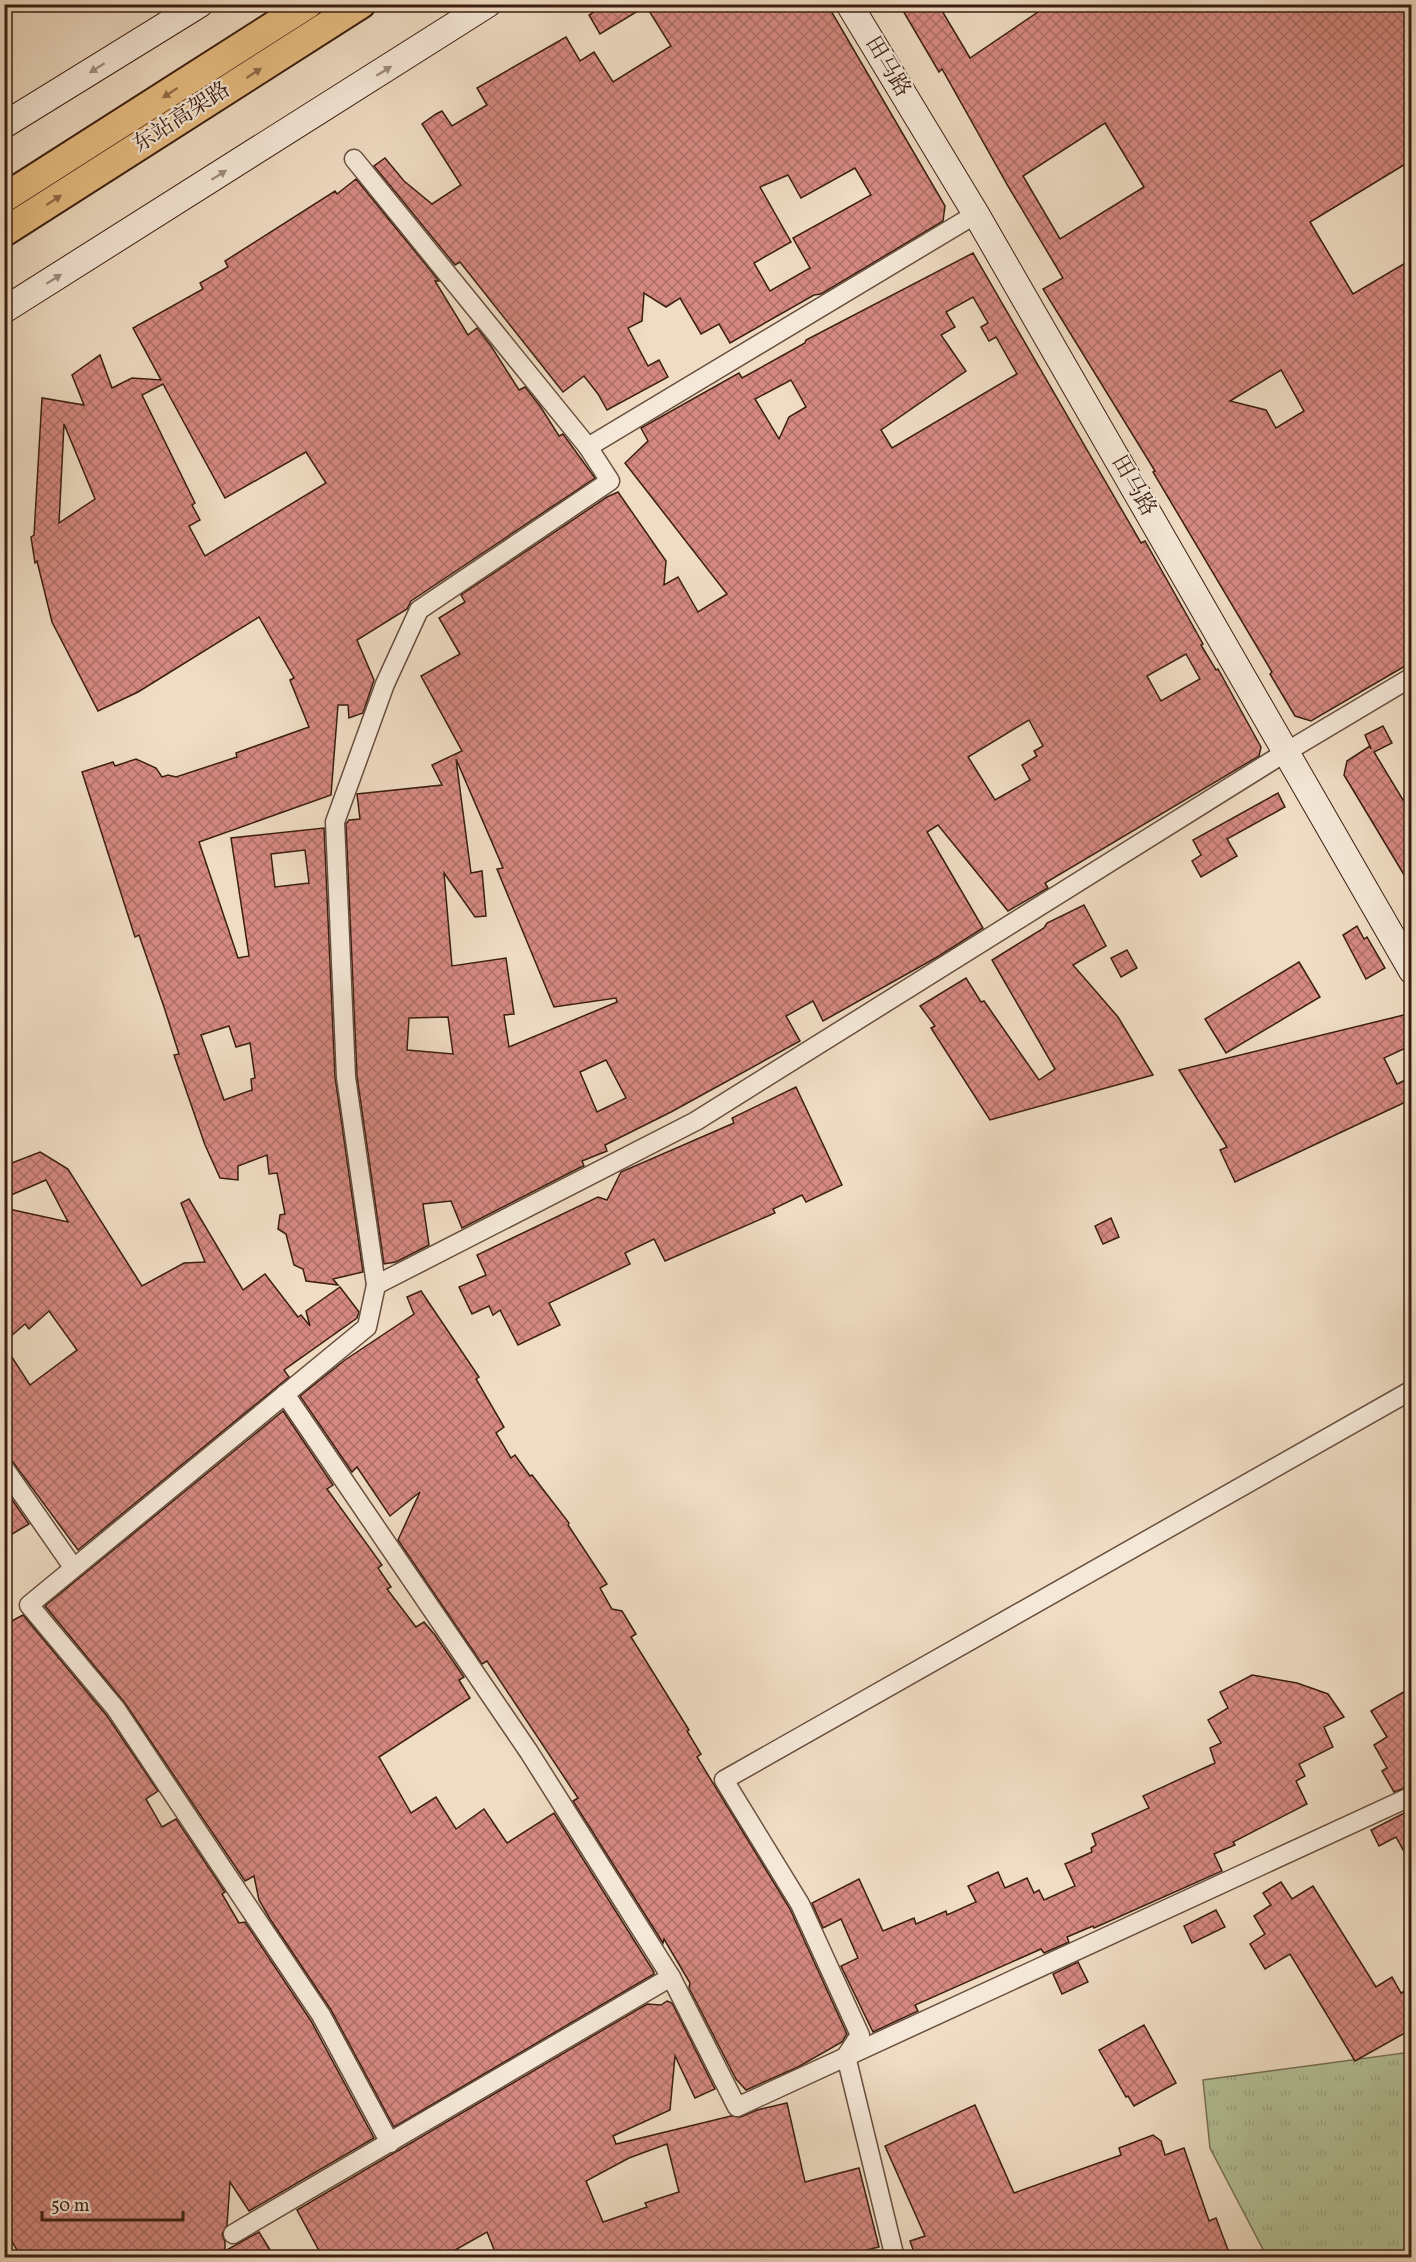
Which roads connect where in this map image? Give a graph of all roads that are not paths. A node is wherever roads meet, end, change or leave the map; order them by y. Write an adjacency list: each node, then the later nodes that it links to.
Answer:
1 (200, 4): 6 (street, one-way to 6)
2 (308, 4): 8 (main road, 东站高架路, one-way to 8)
3 (361, 4): 10 (main road, 东站高架路, one-way to 3)
4 (488, 4): 11 (street, one-way to 4)
5 (849, 4): 9 (street, 田马路)
6 (4, 125)
7 (354, 159): 12 (street)
8 (4, 198)
9 (976, 214): 12 (street); 14 (street, 田马路)
10 (4, 232)
11 (4, 310)
12 (588, 447): 16 (street)
13 (1412, 677): 14 (street)
14 (1286, 752): 15 (street, 田马路); 16 (street)
15 (1412, 971)
16 (376, 1285): 18 (street)
17 (1412, 1390): 23 (street)
18 (285, 1394): 20 (street); 22 (street)
19 (4, 1468): 20 (street)
20 (73, 1567): 24 (street)
21 (1412, 1796): 23 (street)
22 (671, 1977): 23 (street); 24 (street)
23 (846, 2056): 26 (street)
24 (390, 2144): 25 (street)
25 (233, 2234)
26 (895, 2258)

